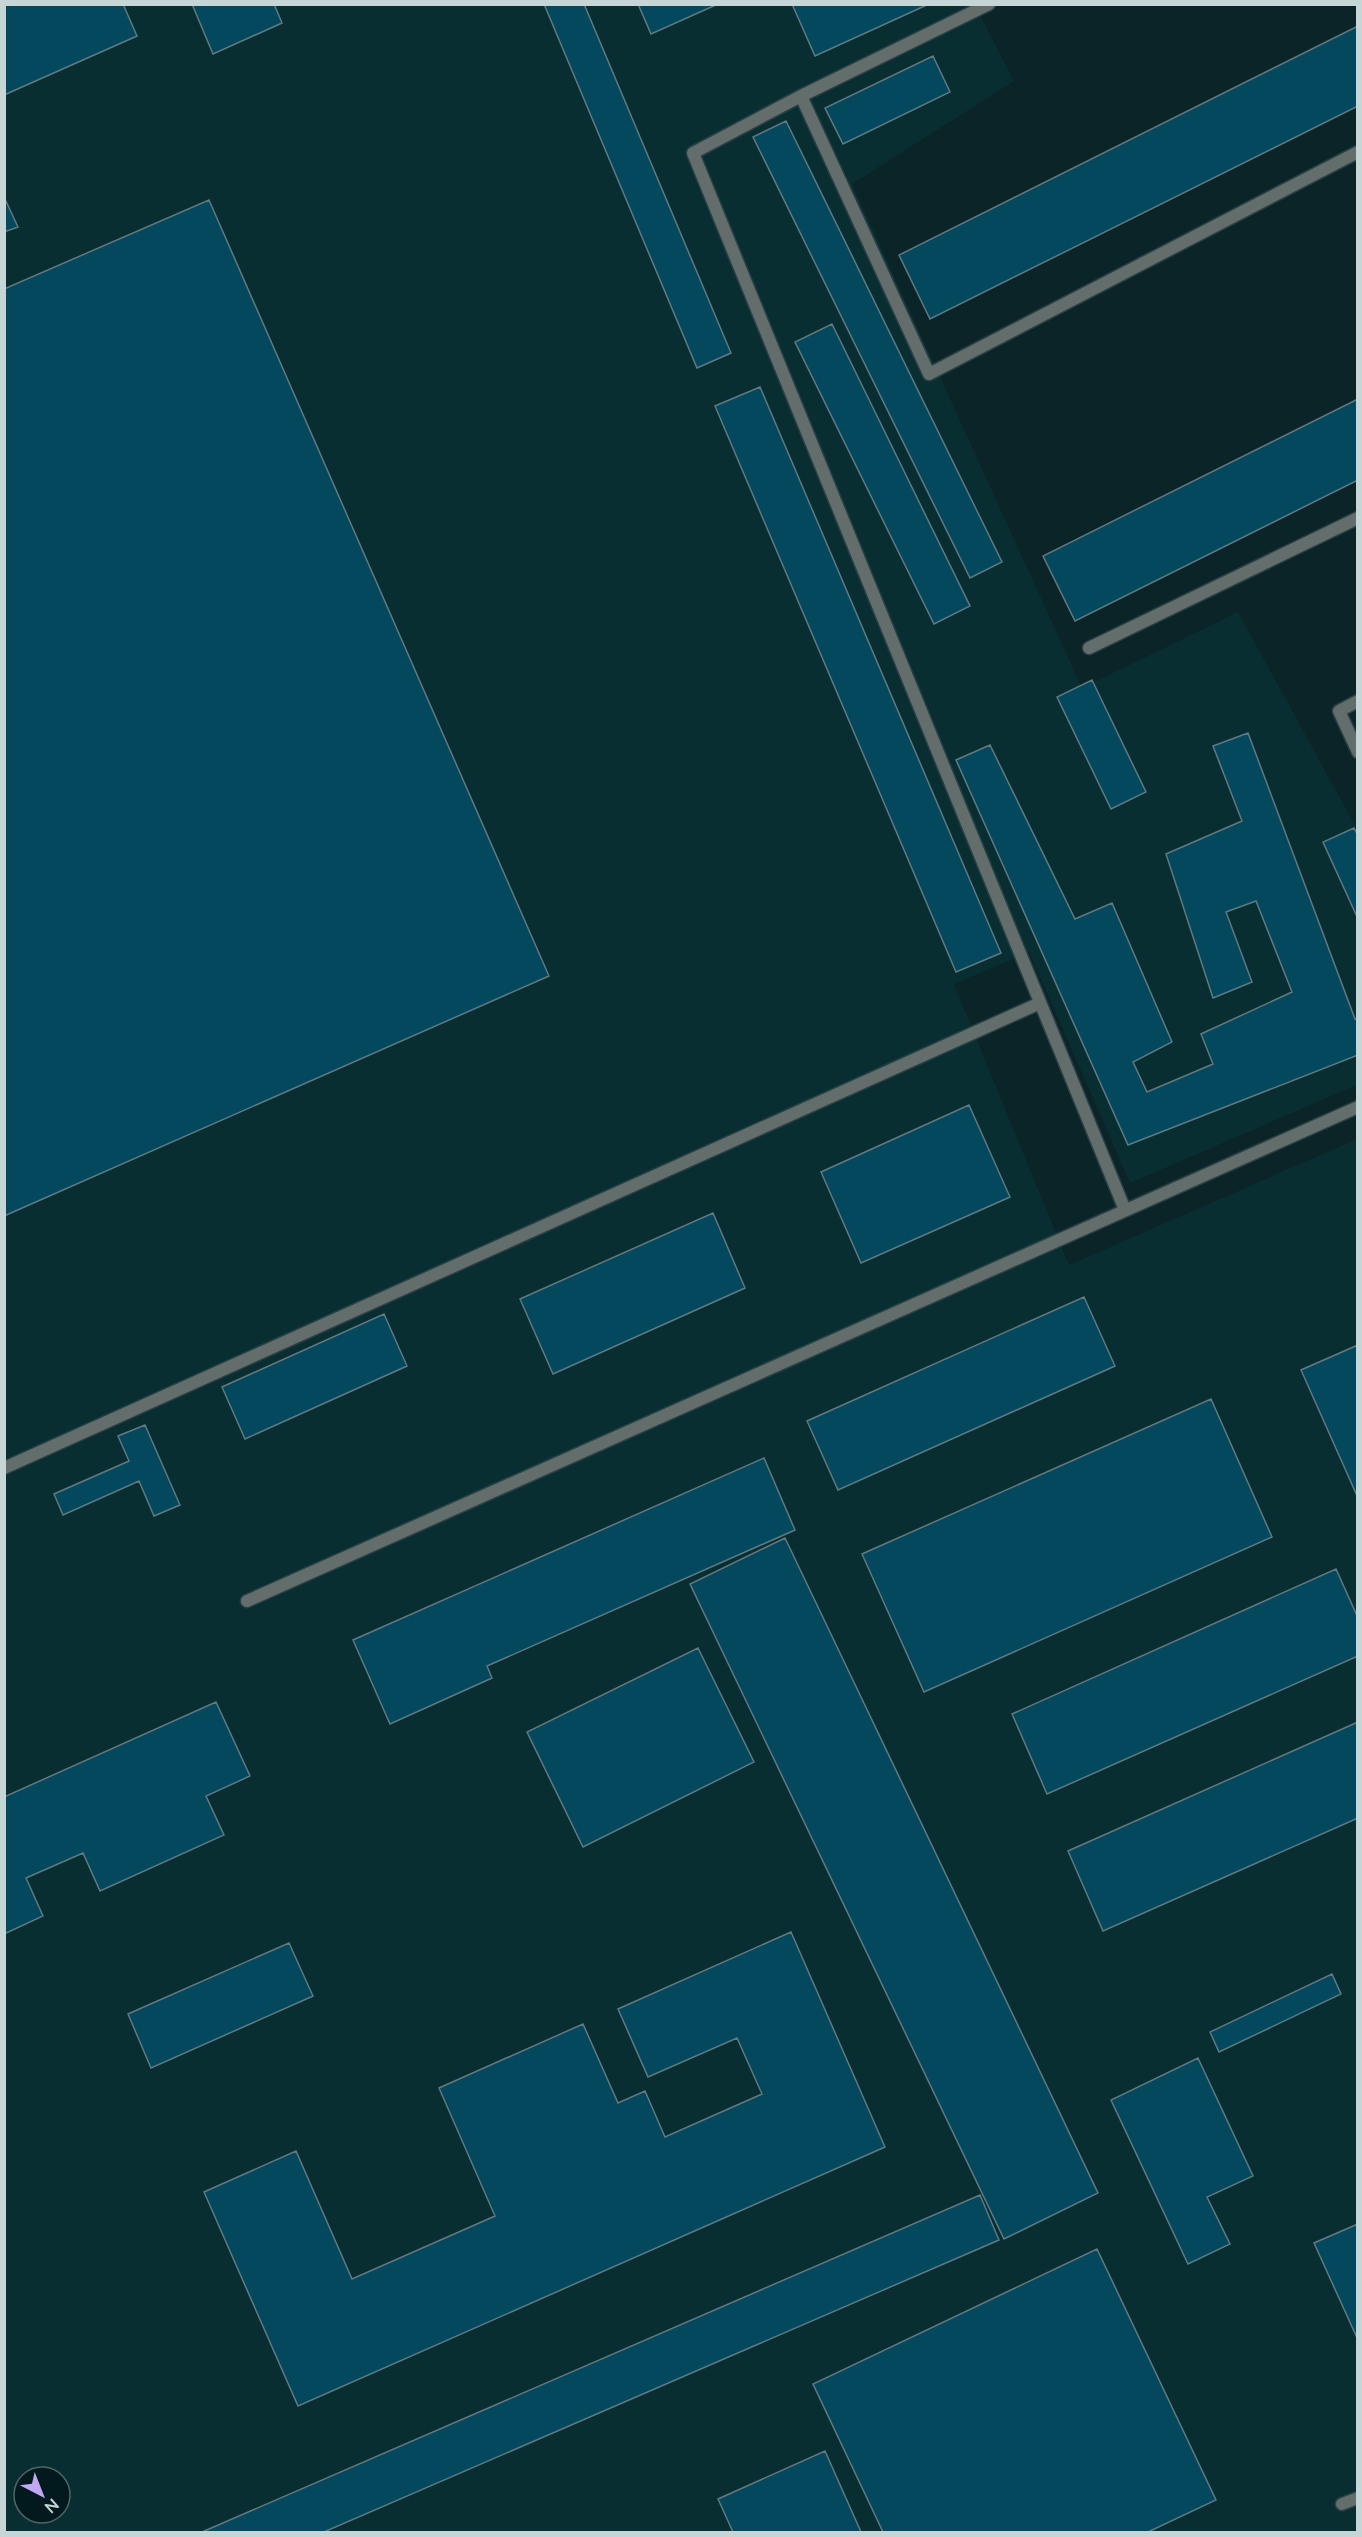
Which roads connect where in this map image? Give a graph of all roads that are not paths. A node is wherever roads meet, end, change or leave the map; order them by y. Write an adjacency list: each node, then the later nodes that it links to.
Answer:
1 (989, 4): 2 (street)
2 (971, 8): 3 (street)
3 (801, 96): 4 (street); 9 (street)
4 (1358, 152)
5 (1358, 518): 6 (street)
6 (1089, 648)
7 (1358, 701): 8 (street)
8 (1358, 752)
9 (1040, 1003): 11 (street); 12 (street)
10 (1358, 1107): 11 (street)
11 (1125, 1210): 13 (street)
12 (4, 1468)
13 (247, 1601)
14 (1358, 2498): 15 (street)
15 (1342, 2504)

